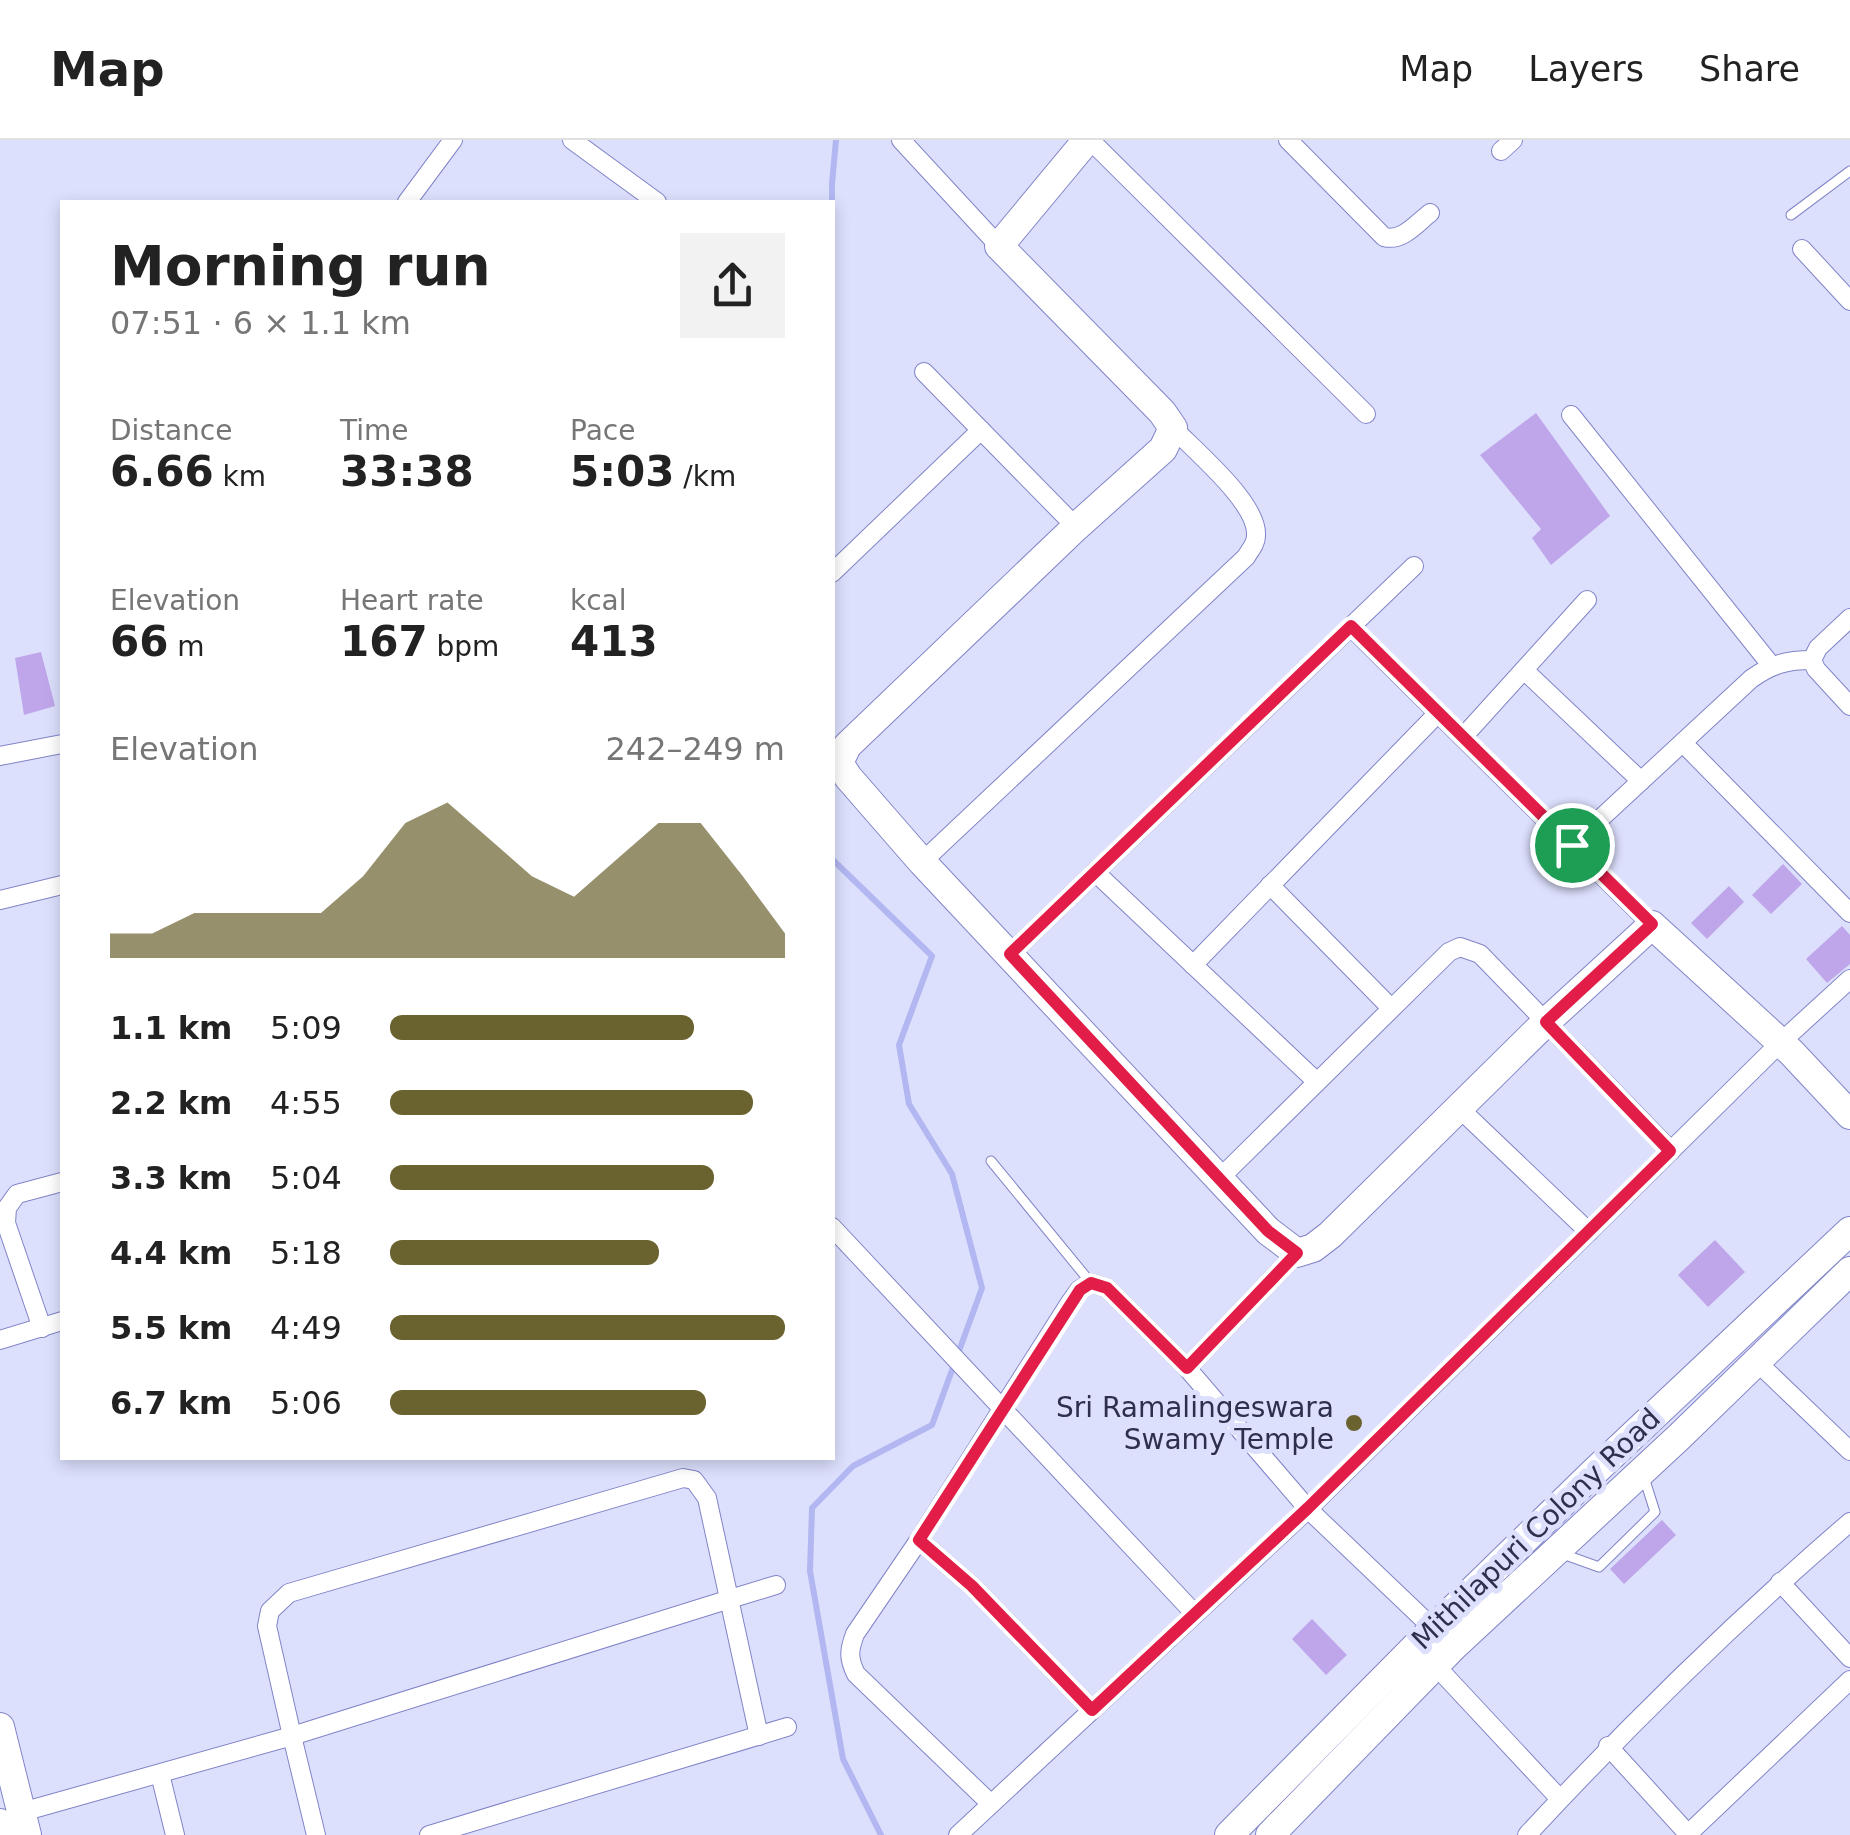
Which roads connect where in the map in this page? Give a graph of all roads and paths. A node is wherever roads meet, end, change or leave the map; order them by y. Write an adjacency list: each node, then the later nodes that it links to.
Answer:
1 (453, 140): 7 (street)
2 (572, 140): 8 (street)
3 (901, 140): 11 (street)
4 (1089, 140): 11 (street); 15 (street)
5 (1288, 140): 9 (street)
6 (1850, 172): 10 (lane)
7 (409, 200)
8 (654, 200)
9 (1430, 214)
10 (1791, 215)
11 (999, 246): 17 (street)
12 (1802, 249): 13 (street)
13 (1850, 301)
14 (924, 372): 18 (street)
15 (1366, 414)
16 (1571, 415): 26 (street)
17 (1173, 428): 19 (street); 37 (street)
18 (981, 430): 19 (street); 21 (street)
19 (1076, 526): 34 (street)
20 (1414, 566): 24 (street)
21 (835, 571)
22 (1586, 600): 27 (street)
23 (1850, 618): 25 (street)
24 (1351, 626): 29 (street); 38 (street)
25 (1812, 660): 26 (street); 28 (street)
26 (1771, 665): 31 (street)
27 (1524, 670): 30 (street); 35 (street)
28 (1850, 706)
29 (1438, 713): 30 (street); 40 (street)
30 (1463, 737): 36 (street)
31 (1683, 743): 35 (street); 42 (street)
32 (60, 744): 33 (street)
33 (0, 756)
34 (836, 760): 37 (street)
35 (1642, 781): 36 (street)
36 (1572, 845): 43 (street)
37 (922, 862): 44 (street)
38 (1095, 872): 44 (street); 45 (street)
39 (60, 885): 41 (street)
40 (1270, 885): 45 (street); 47 (street)
41 (0, 900)
42 (1850, 913)
43 (1652, 924): 48 (street); 49 (street)
44 (1010, 954): 55 (street)
45 (1193, 965): 50 (street)
46 (1850, 979): 49 (street)
47 (1391, 1008): 48 (street); 50 (street)
48 (1546, 1022): 51 (street); 53 (street)
49 (1781, 1042): 52 (street); 53 (street)
50 (1317, 1082): 55 (street)
51 (1458, 1108): 59 (street); 60 (street)
52 (1850, 1115)
53 (1670, 1151): 59 (street)
54 (992, 1161): 62 (lane)
55 (1221, 1177): 60 (street)
56 (60, 1183): 64 (street)
57 (835, 1230): 68 (street)
58 (1850, 1230): 69 (street, Mithilapuri Colony Road)
59 (1589, 1232): 75 (street)
60 (1297, 1253): 67 (street)
61 (1850, 1271): 66 (street, Mithilapuri Colony Road)
62 (1091, 1283): 67 (street); 68 (street)
63 (60, 1322): 64 (street)
64 (42, 1328): 65 (street)
65 (0, 1340)
66 (1757, 1362): 70 (street, Mithilapuri Colony Road); 71 (street)
67 (1187, 1368): 75 (street)
68 (1002, 1408): 77 (street); 82 (street)
69 (1656, 1413): 70 (street); 83 (street, Mithilapuri Colony Road)
70 (1679, 1437): 73 (street, Mithilapuri Colony Road)
71 (1850, 1451)
72 (680, 1460): 74 (street)
73 (1643, 1472): 78 (street, Mithilapuri Colony Road); 78 (lane)
74 (683, 1478): 81 (street); 89 (street)
75 (1308, 1508): 82 (street); 83 (street)
76 (1850, 1522): 79 (street)
77 (919, 1540): 86 (street); 94 (street)
78 (1556, 1552): 83 (street, Mithilapuri Colony Road)
79 (1780, 1582): 84 (street); 91 (street)
80 (776, 1585): 81 (street)
81 (730, 1598): 89 (street); 90 (street)
82 (1195, 1614): 86 (street)
83 (1440, 1647): 93 (street); 102 (street, Mithilapuri Colony Road); 103 (street, Mithilapuri Colony Road)
84 (1850, 1658)
85 (1850, 1680): 96 (street)
86 (1092, 1710): 94 (street)
87 (0, 1726): 95 (street)
88 (787, 1728): 90 (street)
89 (292, 1736): 92 (street); 99 (street)
90 (759, 1736): 100 (street)
91 (1608, 1746): 93 (street); 96 (street)
92 (160, 1774): 95 (street); 98 (street)
93 (1560, 1799): 104 (street)
94 (991, 1804): 101 (street)
95 (12, 1822): 97 (street)
96 (1688, 1834)
97 (3, 1835)
98 (175, 1835)
99 (316, 1835)
100 (429, 1835)
101 (958, 1835)
102 (1229, 1835)
103 (1270, 1835)
104 (1527, 1835)

